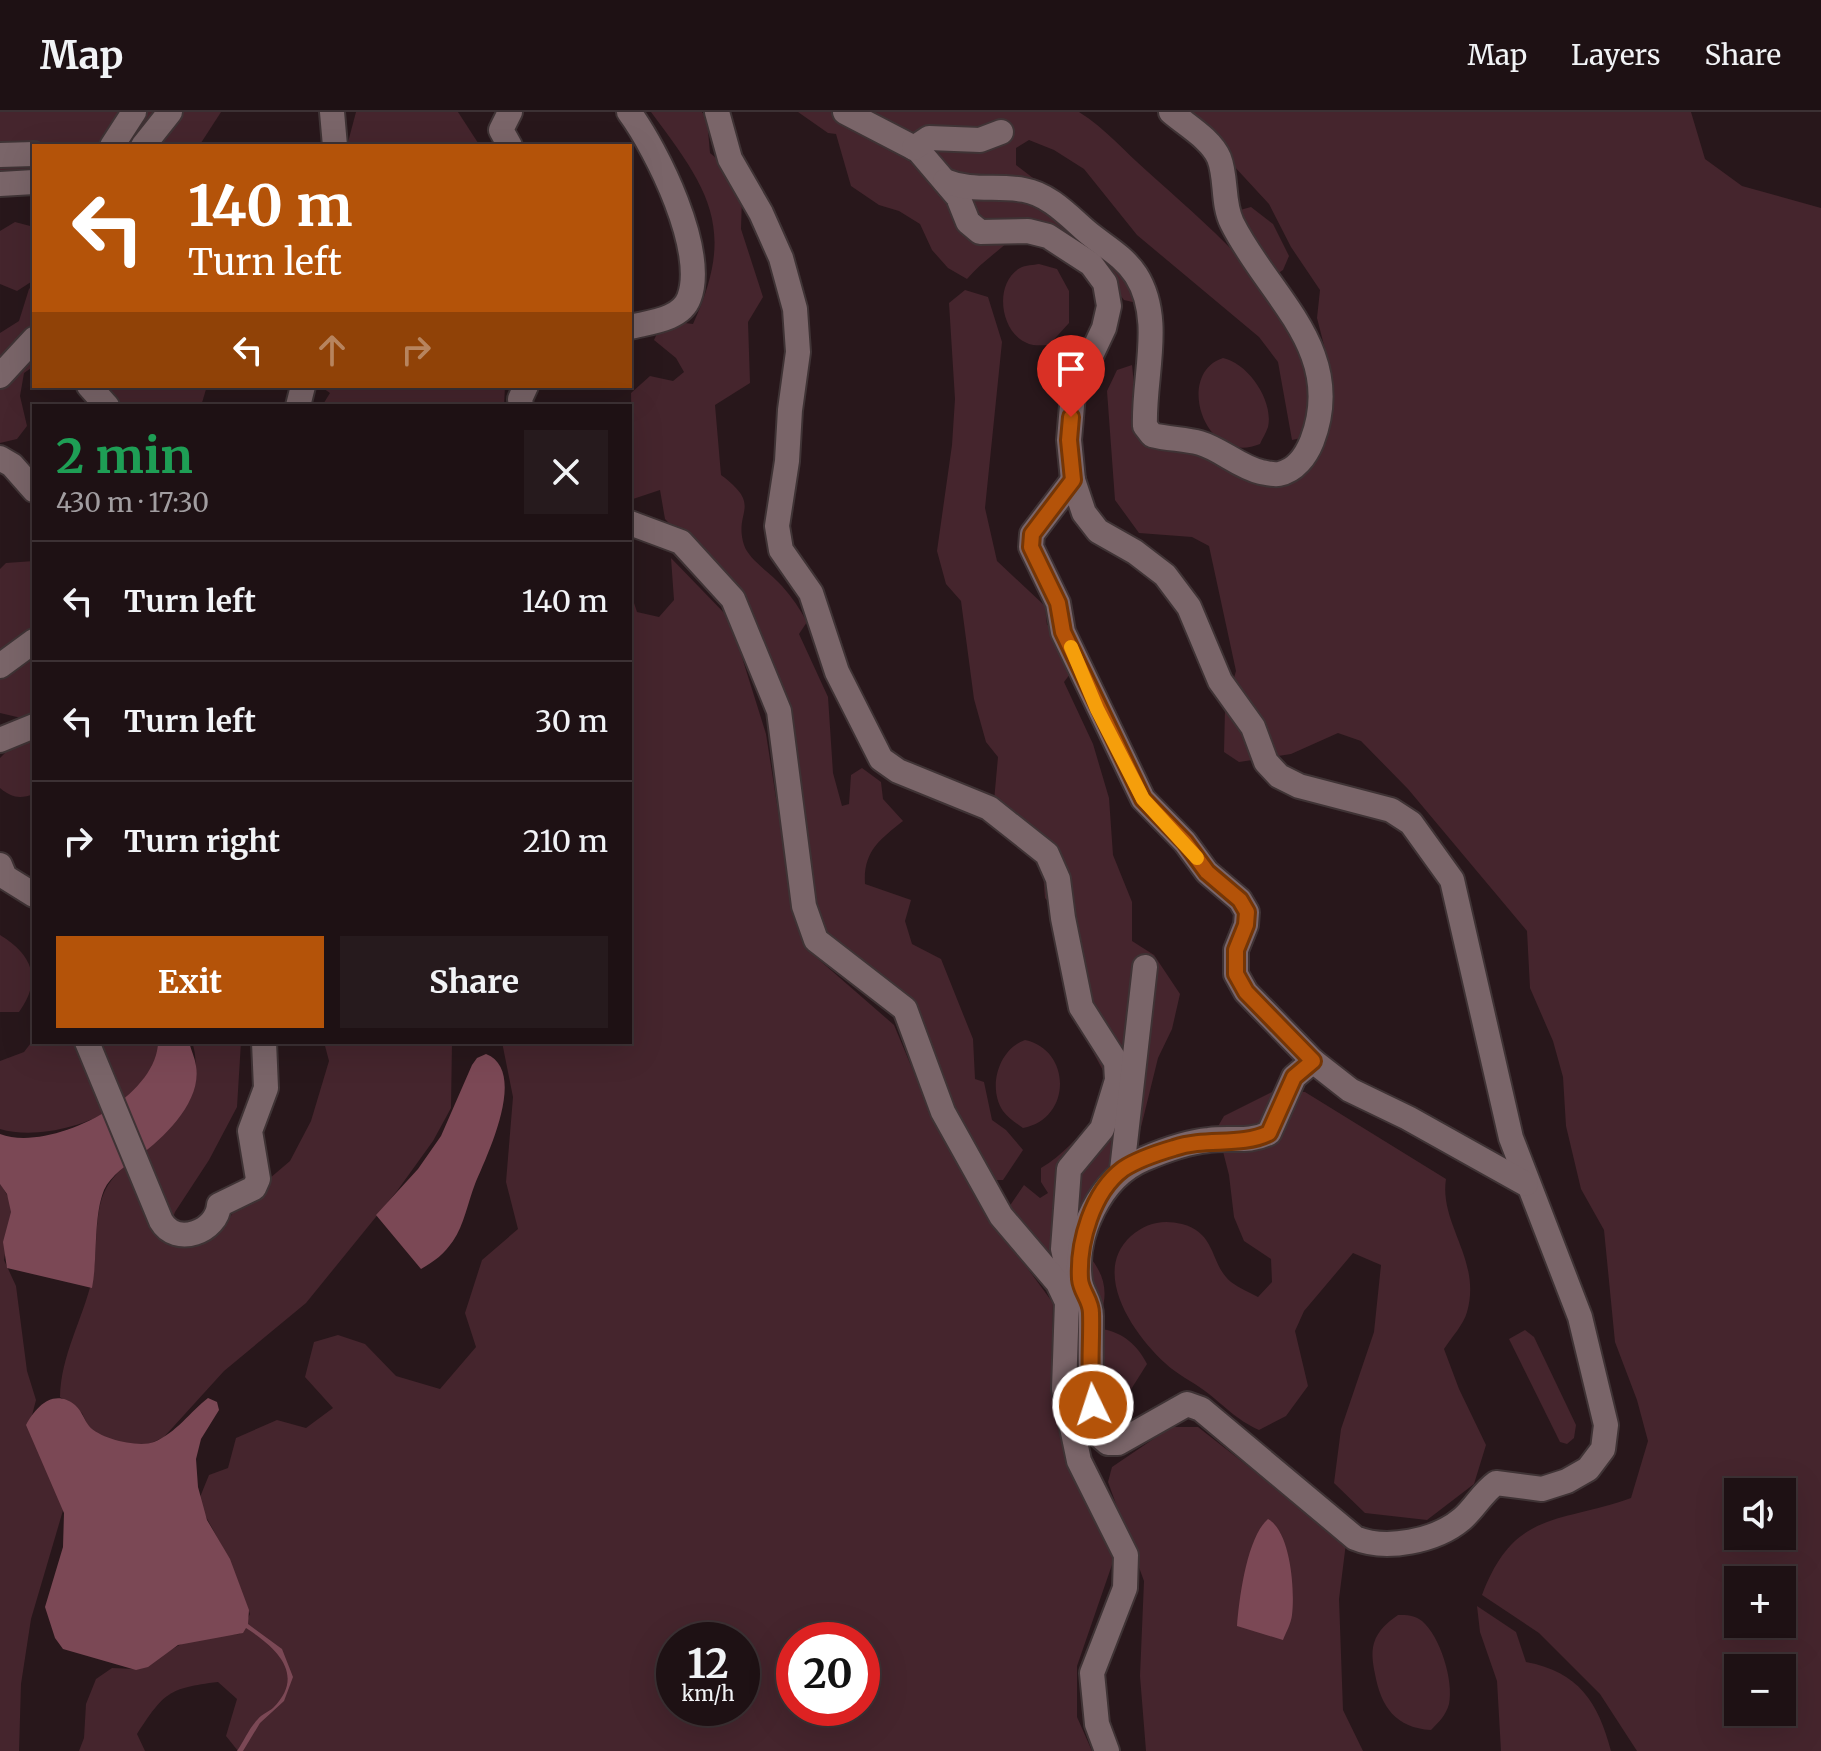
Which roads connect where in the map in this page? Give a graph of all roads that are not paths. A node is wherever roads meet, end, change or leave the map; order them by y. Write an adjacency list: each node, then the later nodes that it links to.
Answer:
1 (134, 112): 10 (street)
2 (170, 112): 11 (street)
3 (332, 112): 12 (street)
4 (629, 112): 20 (street)
5 (717, 112): 41 (street)
6 (845, 112): 14 (street)
7 (1171, 112): 19 (street)
8 (507, 116): 13 (street)
9 (1001, 132): 14 (street)
10 (113, 144)
11 (145, 144)
12 (335, 144)
13 (509, 144)
14 (914, 148): 19 (street)
15 (32, 154): 16 (street)
16 (0, 155)
17 (32, 182): 18 (street)
18 (0, 184)
19 (969, 199): 26 (street)
20 (632, 326)
21 (32, 341): 22 (street)
22 (0, 376)
23 (91, 388): 24 (street)
24 (105, 404)
25 (0, 458): 27 (street)
26 (1073, 480): 38 (street); 40 (street)
27 (32, 488)
28 (632, 524): 42 (street)
29 (32, 642): 30 (street)
30 (0, 666)
31 (32, 727): 32 (street)
32 (0, 740)
33 (1, 870): 34 (street)
34 (32, 893)
35 (1145, 967): 39 (street)
36 (88, 1044): 37 (street)
37 (264, 1044)
38 (1313, 1061): 39 (street); 40 (street)
39 (1122, 1170): 41 (street)
40 (1526, 1184): 41 (street)
41 (1081, 1284)
42 (1107, 1751)

